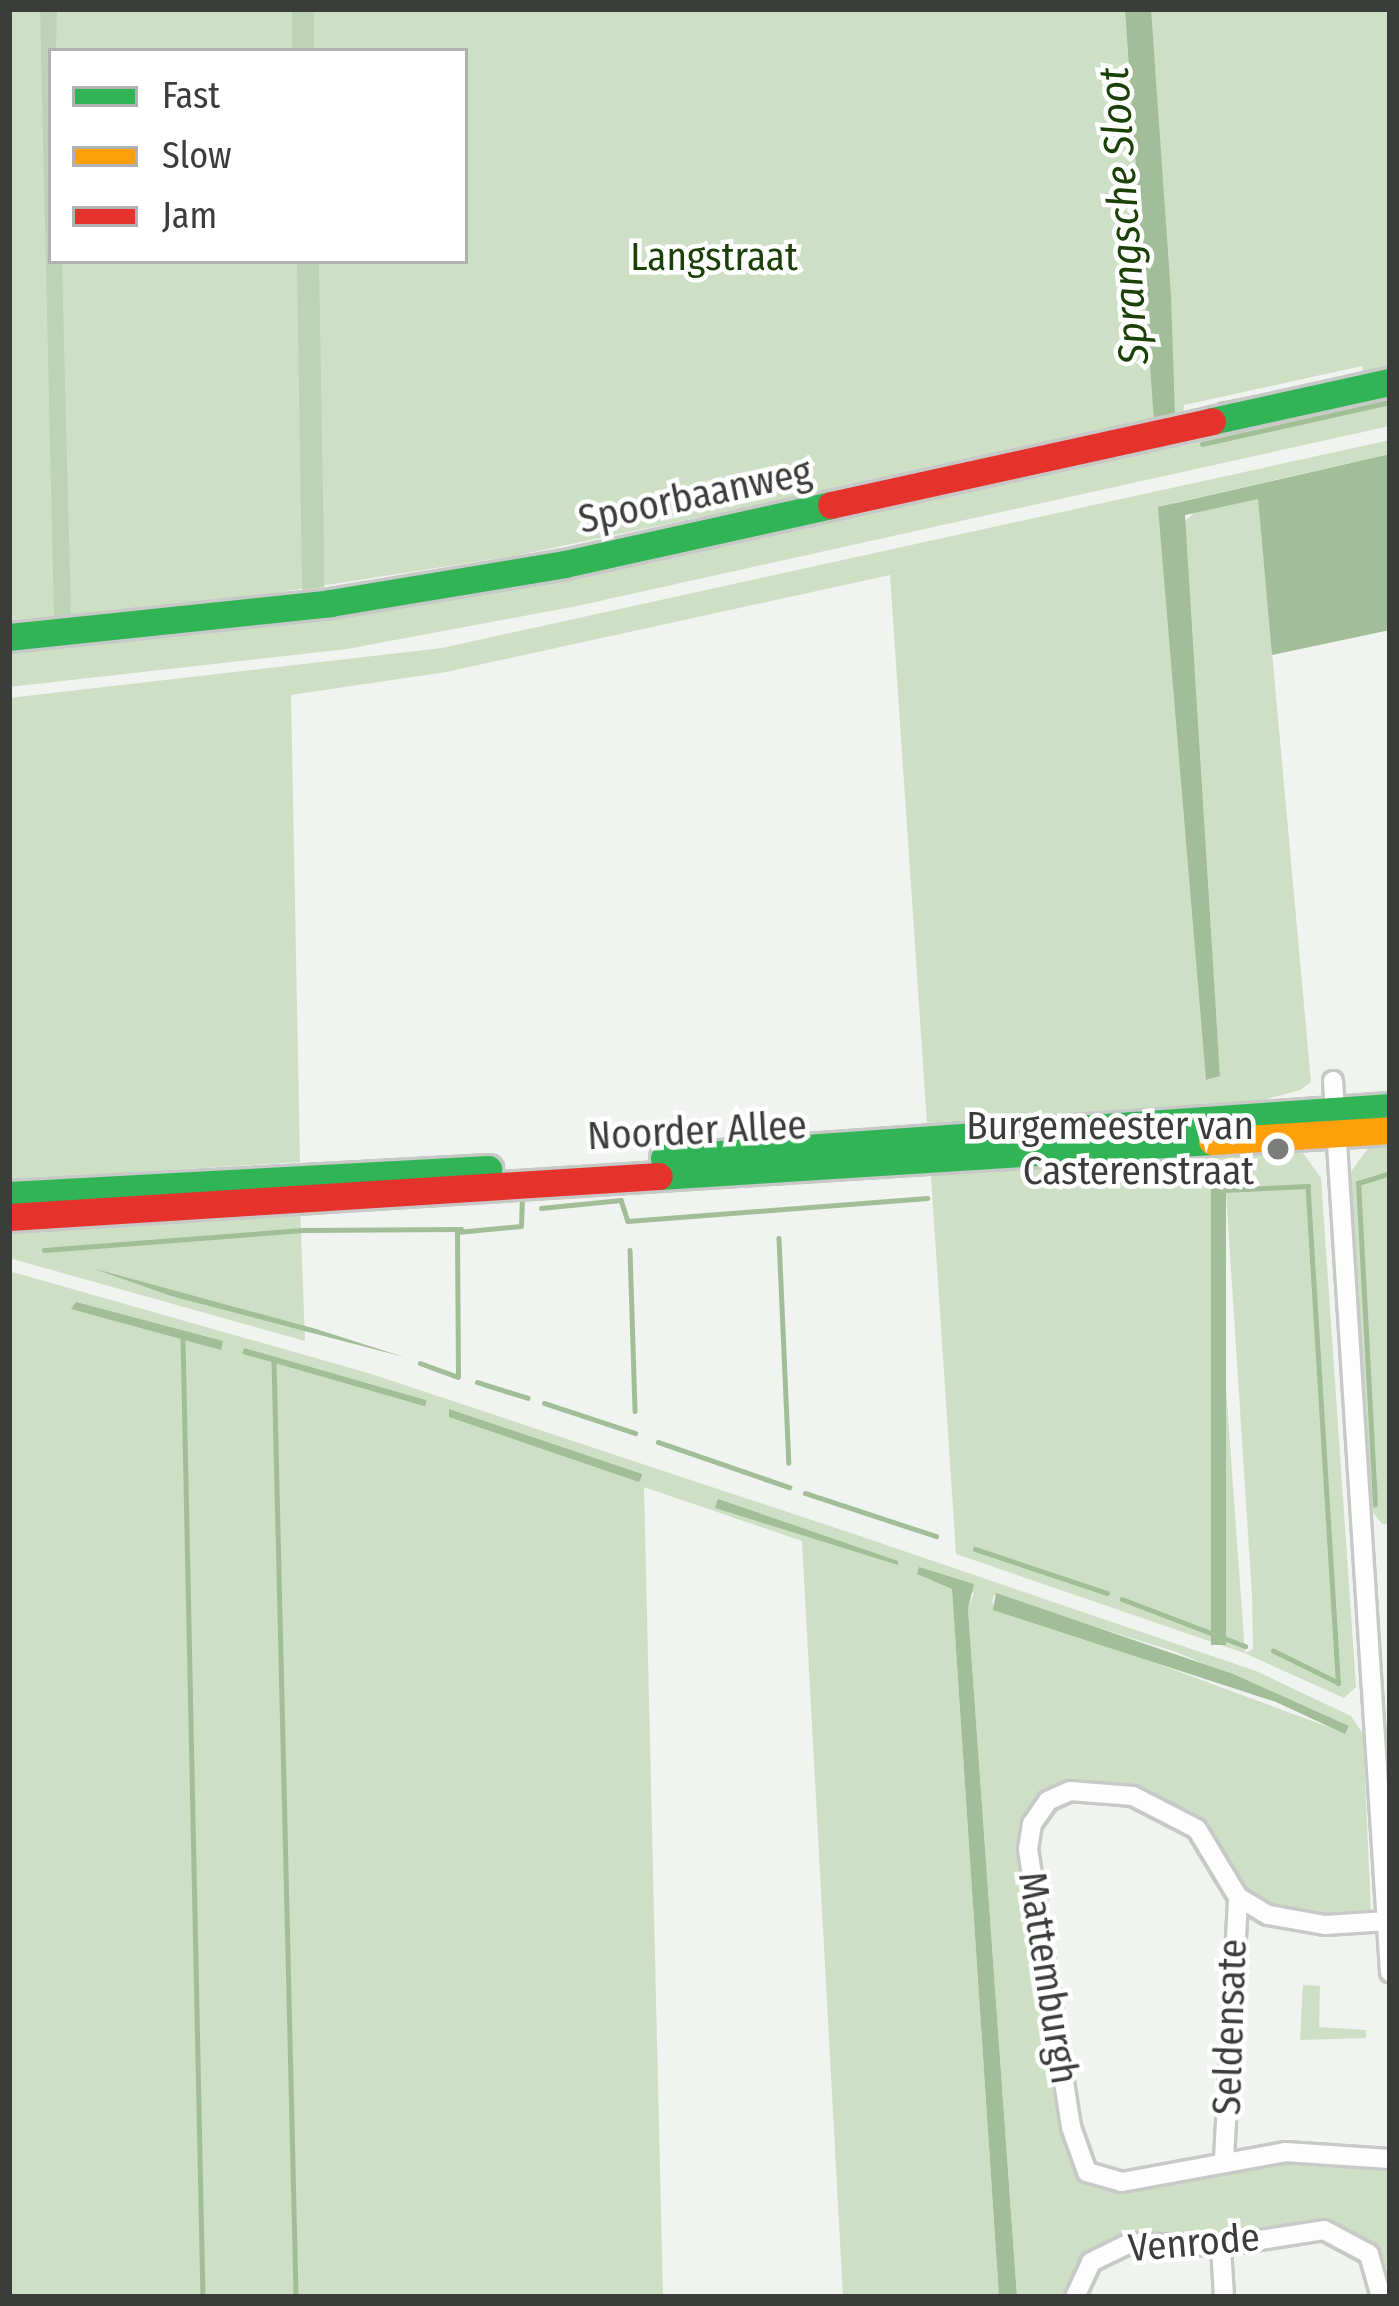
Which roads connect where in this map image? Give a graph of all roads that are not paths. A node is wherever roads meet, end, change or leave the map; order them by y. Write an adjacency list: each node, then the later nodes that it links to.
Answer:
1 (1390, 382): 2 (street, Spoorbaanweg)
2 (9, 637)
3 (1333, 1081): 5 (street)
4 (1390, 1108): 5 (street, Noorder Allee)
5 (1335, 1122): 6 (street, Noorder Allee); 7 (street, Noorder Allee); 10 (street)
6 (1390, 1130)
7 (862, 1152): 8 (street, Noorder Allee); 9 (street, Noorder Allee)
8 (9, 1195)
9 (9, 1217)
10 (1387, 1869): 12 (street)
11 (1238, 1897): 12 (street); 14 (street, Seldensate); 14 (street, Mattemburgh)
12 (1387, 1921): 13 (street)
13 (1390, 1972)
14 (1224, 2158): 15 (street, Mattemburgh)
15 (1390, 2159)
16 (1221, 2246): 17 (street, Venrode); 18 (street, Venrode); 19 (street)
17 (1385, 2290)
18 (1075, 2297)
19 (1224, 2297)

